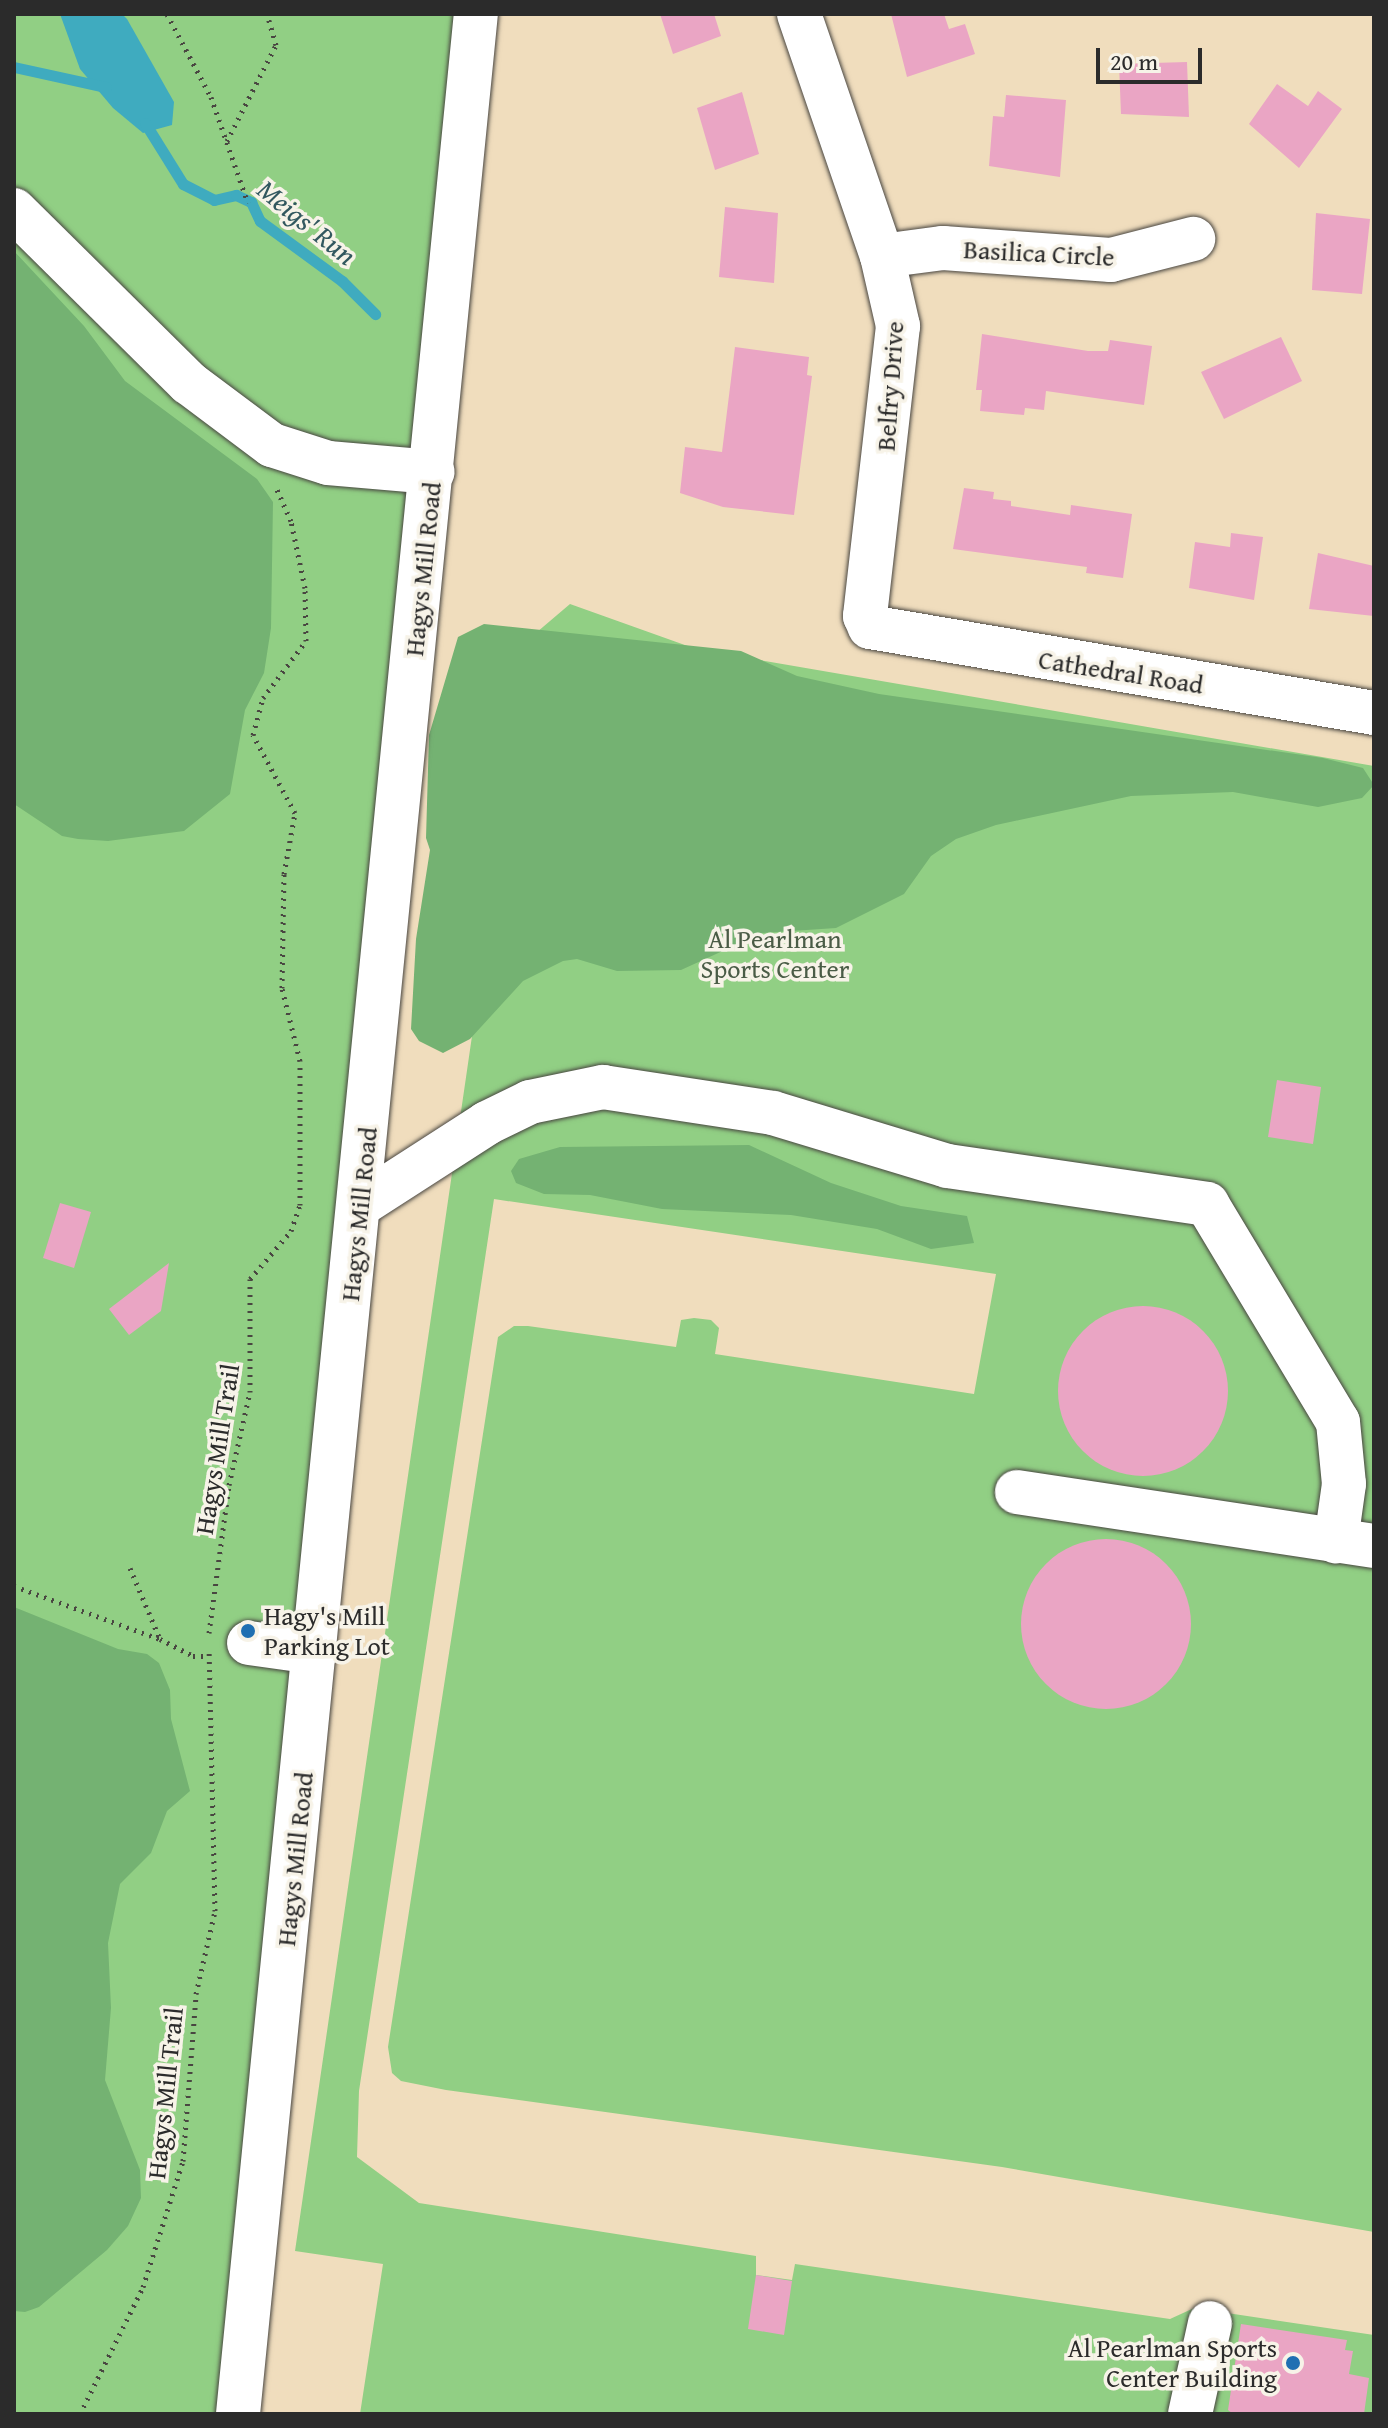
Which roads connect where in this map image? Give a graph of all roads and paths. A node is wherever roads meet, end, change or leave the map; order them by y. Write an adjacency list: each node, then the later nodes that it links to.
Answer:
1 (167, 14): 5 (path)
2 (267, 14): 5 (path)
3 (476, 14): 11 (street, Hagys Mill Road)
4 (799, 14): 9 (street, Belfry Drive)
5 (227, 142): 6 (path)
6 (248, 203)
7 (14, 210): 10 (street)
8 (1193, 239): 9 (street, Basilica Circle)
9 (882, 256): 12 (street, Belfry Drive)
10 (249, 429): 11 (street); 20 (path, Hagys Mill Trail)
11 (433, 472): 14 (street, Hagys Mill Road)
12 (870, 627): 13 (street, Cathedral Road)
13 (1374, 713)
14 (360, 1205): 16 (street); 21 (street, Hagys Mill Road)
15 (1017, 1492): 16 (street)
16 (1355, 1543)
17 (130, 1568): 19 (path)
18 (14, 1586): 19 (path)
19 (160, 1639): 20 (path)
20 (226, 1652): 21 (street); 23 (path, Hagys Mill Trail)
21 (315, 1652): 24 (street, Hagys Mill Road)
22 (1210, 2323): 25 (street)
23 (80, 2414)
24 (238, 2414)
25 (1190, 2414)

